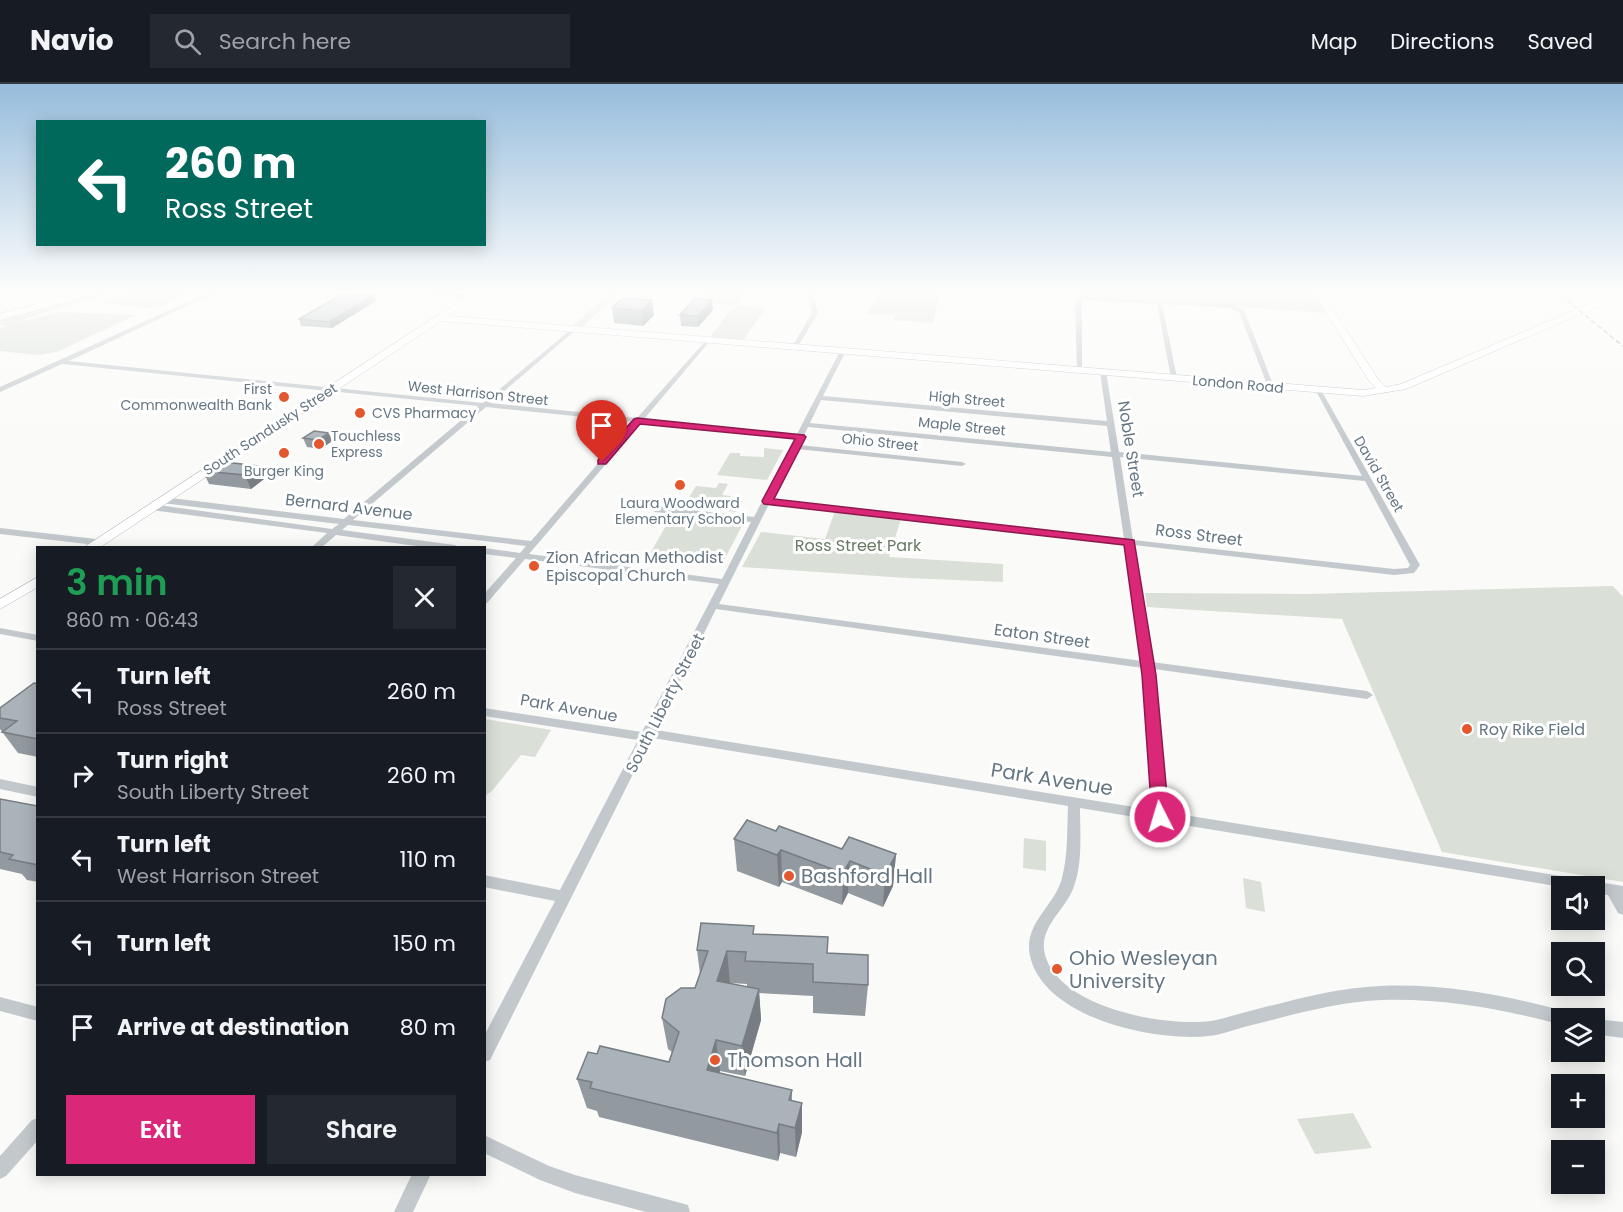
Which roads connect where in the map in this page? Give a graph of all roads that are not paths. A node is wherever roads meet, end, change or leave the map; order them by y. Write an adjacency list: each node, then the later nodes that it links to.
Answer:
1 (104, 343): 14 (street)
2 (403, 343): 19 (street, South Sandusky Street)
3 (558, 343): 24 (street)
4 (705, 343): 25 (street)
5 (748, 343): 12 (street, London Road)
6 (798, 343): 12 (street)
7 (1079, 343): 15 (street)
8 (1167, 343): 17 (street)
9 (1254, 343): 18 (street)
10 (1350, 343): 22 (street)
11 (1507, 343): 22 (street, London Road)
12 (795, 347): 13 (street, London Road)
13 (843, 351): 15 (street, London Road); 23 (street, South Liberty Street)
14 (62, 362): 19 (street, West Harrison Street); 20 (street)
15 (1079, 370): 16 (street, London Road)
16 (1103, 372): 17 (street, London Road); 26 (street, Noble Street)
17 (1174, 378): 18 (street, London Road)
18 (1271, 387): 21 (street, London Road)
19 (332, 389): 24 (street, West Harrison Street); 34 (street, South Sandusky Street)
20 (0, 390)
21 (1318, 390): 22 (street, London Road); 32 (street, David Street)
22 (1385, 391)
23 (821, 398): 26 (street, High Street); 27 (street, South Liberty Street)
24 (484, 405): 25 (street, West Harrison Street); 37 (street)
25 (637, 421): 28 (street, West Harrison Street); 41 (street)
26 (1111, 424): 30 (street, Noble Street)
27 (807, 425): 28 (street, South Liberty Street); 30 (street, Maple Street)
28 (801, 437): 29 (street, South Liberty Street)
29 (795, 447): 31 (street, Ohio Street); 33 (street, South Liberty Street)
30 (1115, 455): 32 (street, Maple Street); 40 (street, Noble Street)
31 (962, 464)
32 (1367, 479): 47 (street, David Street)
33 (767, 501): 36 (street, South Liberty Street); 40 (street, Ross Street)
34 (157, 503): 37 (street, Bernard Avenue); 39 (street, Bernard Avenue); 42 (street, South Sandusky Street)
35 (654, 509): 36 (street)
36 (758, 520): 49 (street, South Liberty Street)
37 (346, 521): 39 (street); 41 (street, Bernard Avenue)
38 (0, 531): 42 (street)
39 (334, 531): 43 (street); 44 (street, Bernard Avenue)
40 (1130, 542): 47 (street, Ross Street); 55 (street, Noble Street)
41 (532, 544): 46 (street)
42 (92, 545)
43 (317, 546)
44 (441, 546)
45 (486, 551): 46 (street)
46 (522, 556): 49 (street); 50 (street)
47 (1413, 570)
48 (36, 582): 51 (street)
49 (726, 582): 52 (street, South Liberty Street)
50 (486, 599)
51 (0, 605)
52 (714, 606): 55 (street, Eaton Street); 58 (street, South Liberty Street)
53 (0, 631): 54 (street)
54 (36, 638)
55 (1147, 665): 56 (street, Eaton Street); 62 (street, Noble Street)
56 (1366, 694)
57 (486, 712): 58 (street, Park Avenue)
58 (649, 735): 61 (street, Park Avenue); 66 (street, South Liberty Street)
59 (0, 784): 60 (street)
60 (36, 792)
61 (1074, 802): 62 (street, Park Avenue); 70 (street)
62 (1160, 817): 63 (street, Park Avenue)
63 (1551, 880)
64 (486, 881): 66 (street)
65 (1618, 891): 67 (street)
66 (565, 897): 73 (street, South Liberty Street)
67 (1623, 909)
68 (0, 1004): 69 (street)
69 (36, 1013)
70 (1551, 1015)
71 (1605, 1028): 72 (street)
72 (1623, 1030)
73 (486, 1050)
74 (36, 1128): 76 (street)
75 (486, 1145): 79 (street)
76 (0, 1170)
77 (421, 1176): 78 (street)
78 (402, 1212)
79 (681, 1212)

